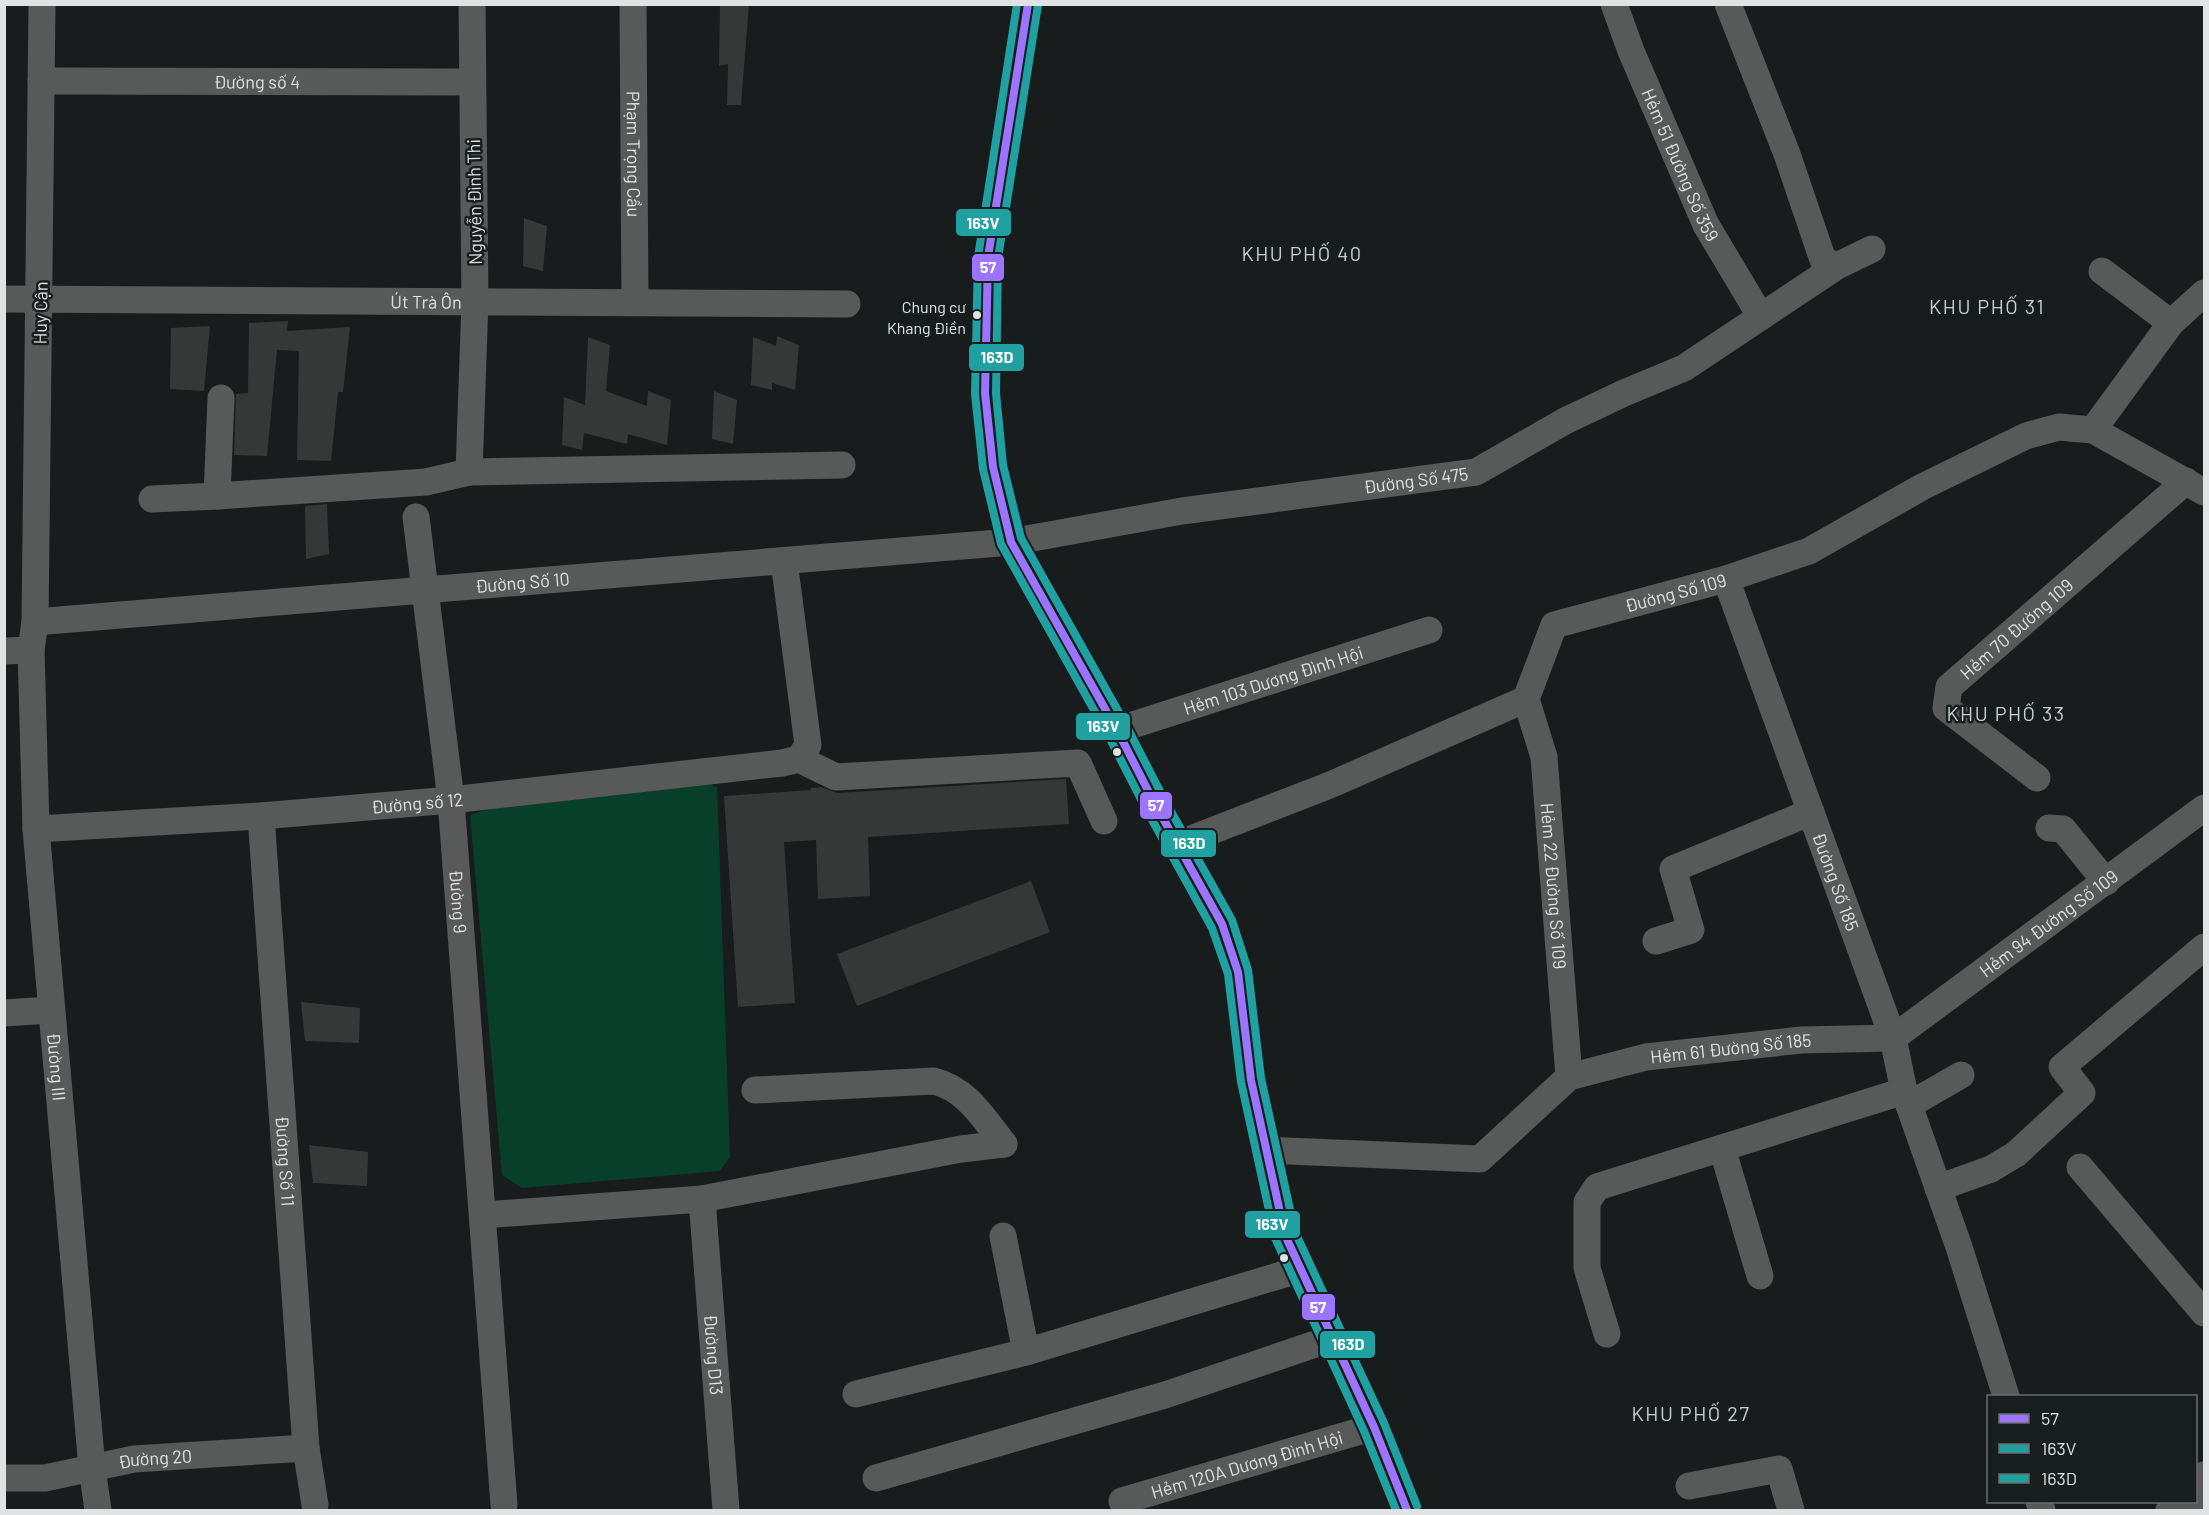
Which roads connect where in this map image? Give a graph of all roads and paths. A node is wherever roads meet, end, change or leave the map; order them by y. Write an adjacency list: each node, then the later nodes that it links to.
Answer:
1 (42, 4): 7 (street, Huy Cận)
2 (472, 4): 8 (street, Nguyễn Đình Thi)
3 (633, 4): 16 (street, Phạm Trọng Cầu)
4 (1028, 4): 28 (street)
5 (1614, 4): 18 (street, Hẻm 51 Đường Số 359)
6 (1728, 4): 10 (street)
7 (41, 81): 8 (street, Đường số 4); 14 (street, Huy Cận)
8 (472, 81): 15 (street, Nguyễn Đình Thi)
9 (1872, 249): 10 (street, Đường Số 475)
10 (1838, 266): 18 (street, Đường Số 475)
11 (2102, 271): 19 (street)
12 (2203, 297): 19 (street)
13 (4, 299): 14 (street, Út Trà Ôn)
14 (40, 299): 15 (street, Út Trà Ôn); 32 (street, Huy Cận)
15 (475, 301): 16 (street, Út Trà Ôn); 23 (street, Nguyễn Đình Thi)
16 (635, 302): 17 (street, Út Trà Ôn)
17 (847, 304)
18 (1761, 317): 28 (street, Đường Số 475)
19 (2171, 324): 21 (street)
20 (221, 398): 25 (street)
21 (2093, 430): 24 (street, Đường Số 109); 30 (street, Đường Số 109)
22 (842, 465): 23 (street)
23 (469, 472): 25 (street)
24 (2195, 486): 38 (street, Hẻm 70 Đường 109)
25 (217, 496): 26 (street)
26 (152, 499)
27 (416, 518): 31 (street, Đường 9)
28 (1011, 542): 29 (street, Đường Số 10); 36 (street)
29 (784, 561): 31 (street, Đường Số 10); 37 (street)
30 (1726, 579): 35 (street, Đường Số 109); 41 (street, Đường Số 185)
31 (426, 590): 32 (street, Đường Số 10); 39 (street, Đường 9)
32 (35, 622): 34 (street, Đường III)
33 (1428, 630): 36 (street, Hẻm 103 Dương Đình Hội)
34 (18, 650): 45 (street, Đường III)
35 (1526, 699): 46 (street); 54 (street, Hẻm 22 Đường Số 109)
36 (1117, 730): 46 (street)
37 (799, 759): 39 (street, Đường số 12); 43 (street)
38 (2037, 778)
39 (451, 800): 42 (street, Đường số 12); 62 (street, Đường 9)
40 (2205, 808): 47 (street, Hẻm 94 Đường Số 109)
41 (1811, 812): 48 (street); 52 (street, Đường Số 185)
42 (261, 816): 45 (street, Đường số 12); 73 (street, Đường Số 11)
43 (1104, 821)
44 (2049, 828): 47 (street)
45 (36, 829): 50 (street, Đường III)
46 (1178, 844): 58 (street)
47 (2106, 882): 52 (street, Hẻm 94 Đường Số 109)
48 (1656, 941)
49 (2205, 947): 60 (street)
50 (51, 1010): 51 (street); 74 (street, Đường III)
51 (4, 1013)
52 (1893, 1038): 54 (street, Hẻm 61 Đường Số 185); 56 (street, Đường Số 185)
53 (1961, 1075): 56 (street)
54 (1569, 1077): 58 (street)
55 (755, 1090): 61 (street)
56 (1907, 1098): 57 (street); 60 (street, Đường Số 185)
57 (1722, 1148): 65 (street); 67 (street)
58 (1266, 1150): 64 (street)
59 (2080, 1167): 66 (street)
60 (1938, 1188): 71 (street, Đường Số 185)
61 (702, 1199): 62 (street); 82 (street, Đường D13)
62 (483, 1215): 80 (street, Đường 9)
63 (1003, 1236): 69 (street)
64 (1301, 1269): 68 (street); 69 (street)
65 (1760, 1276)
66 (2205, 1313)
67 (1607, 1334)
68 (1333, 1338): 72 (street); 76 (street)
69 (1026, 1352): 70 (street)
70 (856, 1394)
71 (2006, 1395)
72 (1374, 1427): 78 (street, Hẻm 120A Dương Đình Hội); 83 (street)
73 (306, 1448): 74 (street, Đường 20); 79 (street, Đường Số 11)
74 (92, 1468): 75 (street, Đường 20); 81 (street, Đường III)
75 (4, 1478)
76 (876, 1478)
77 (1689, 1486): 84 (street)
78 (1122, 1501)
79 (315, 1505)
80 (504, 1505)
81 (98, 1510)
82 (726, 1510)
83 (1407, 1510)
84 (1791, 1510)

